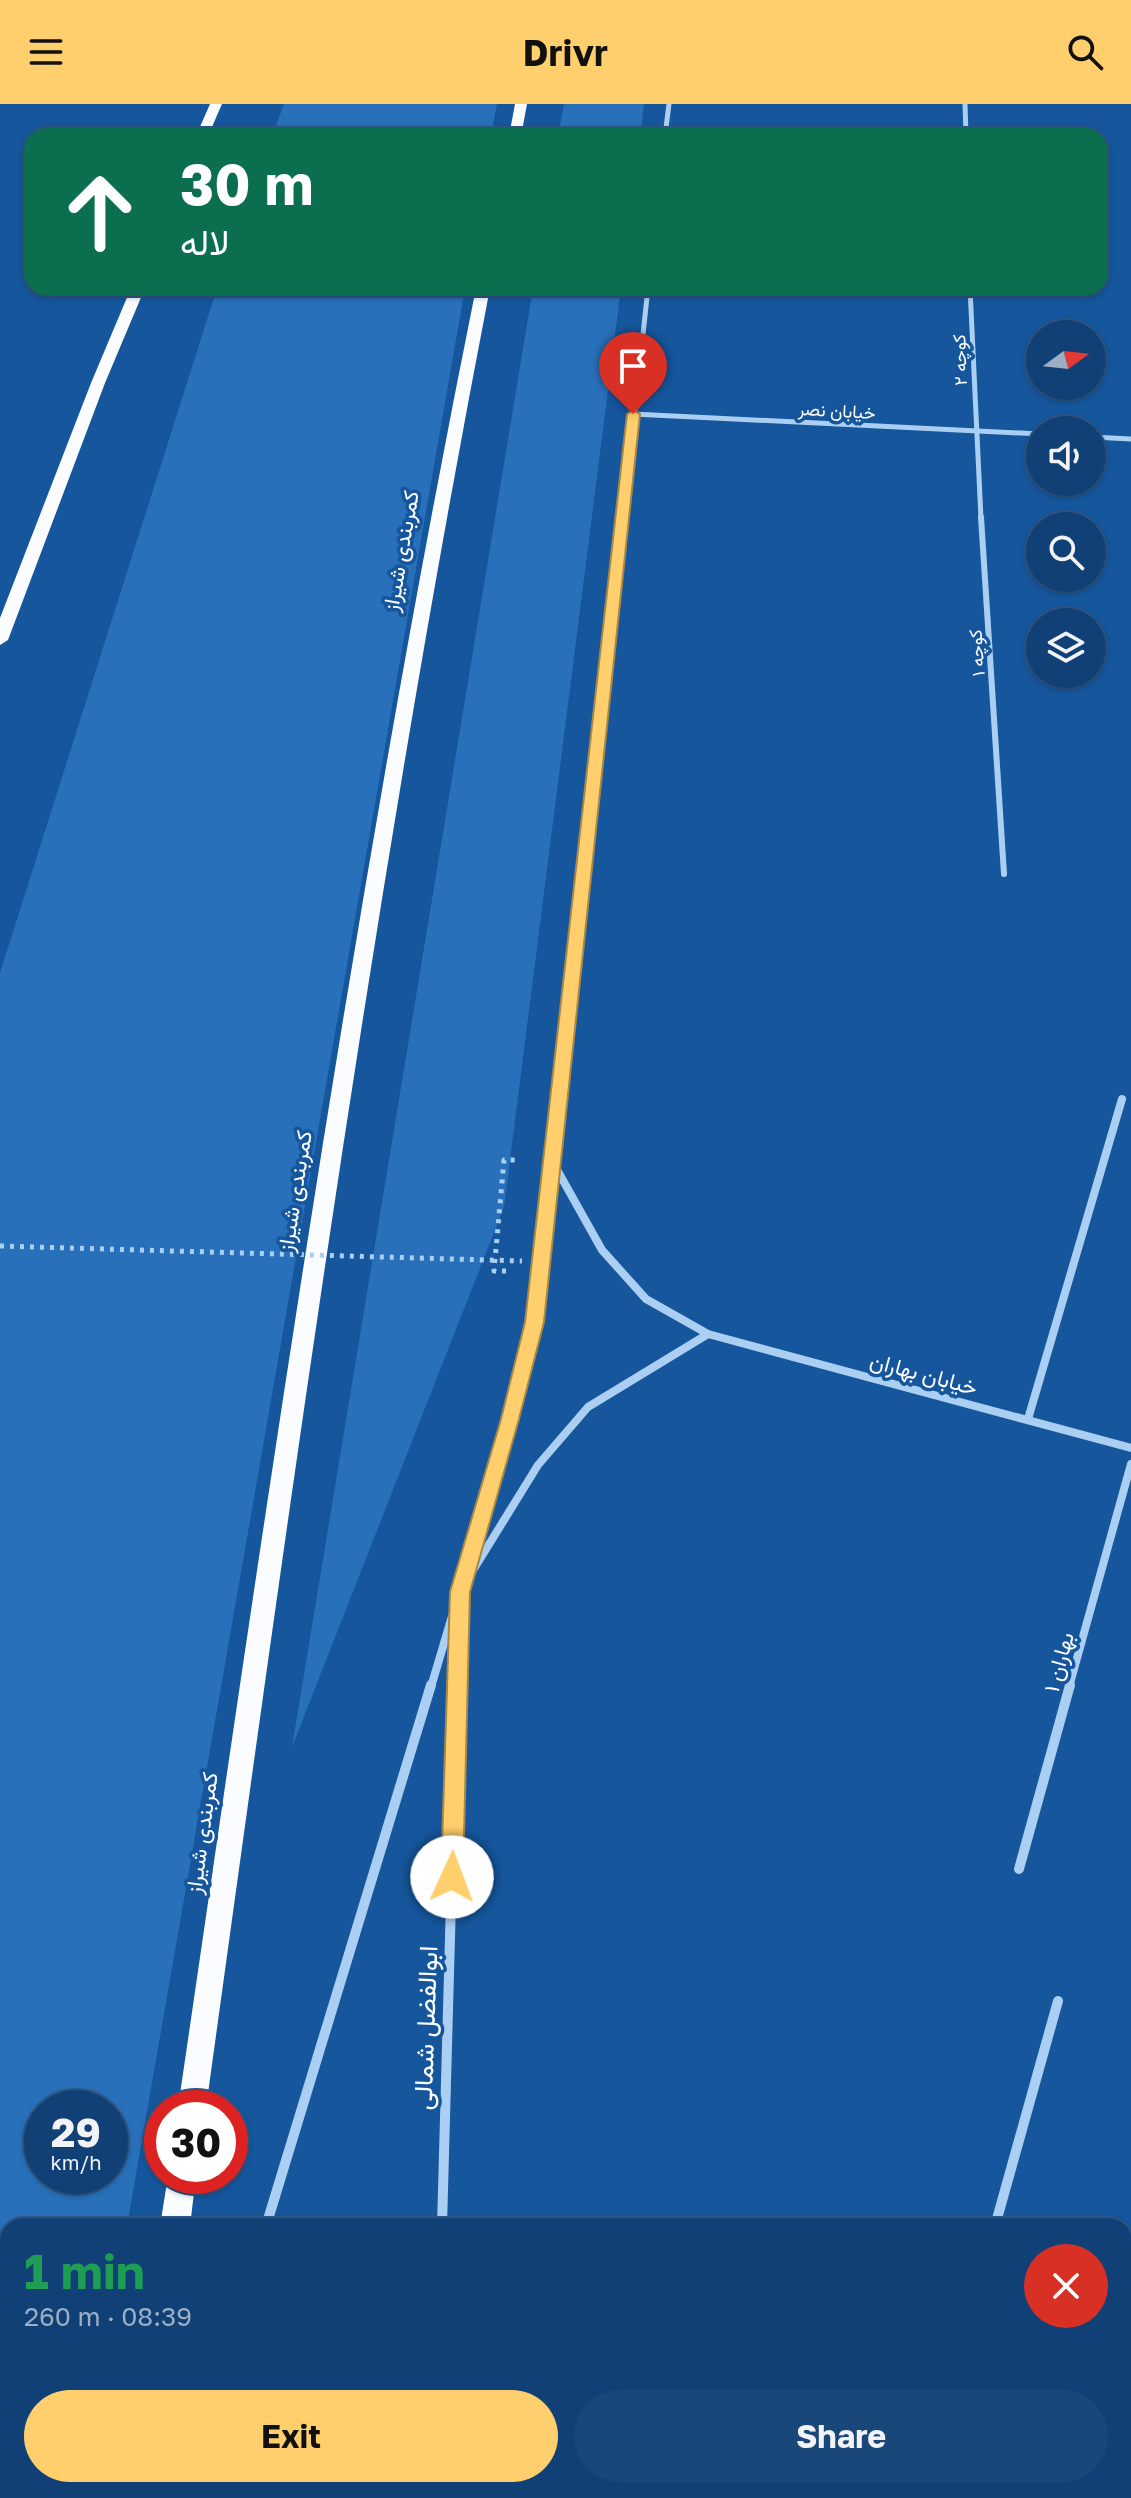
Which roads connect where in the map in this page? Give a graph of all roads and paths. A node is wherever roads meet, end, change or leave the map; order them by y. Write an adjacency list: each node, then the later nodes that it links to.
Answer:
1 (216, 104): 5 (highway)
2 (521, 104): 6 (highway)
3 (669, 104): 7 (street)
4 (965, 104): 8 (street)
5 (206, 128)
6 (516, 128)
7 (666, 128)
8 (966, 128)
9 (135, 296): 18 (highway)
10 (481, 296): 31 (highway, کمربندی شیراز)
11 (647, 296): 13 (street)
12 (970, 296): 14 (street, کوچه ۲)
13 (633, 414): 14 (street, خیابان نصر); 21 (street)
14 (975, 431): 15 (street, خیابان نصر); 19 (street, کوچه ۱)
15 (1026, 433)
16 (1106, 438): 17 (street)
17 (1131, 439)
18 (0, 640)
19 (1004, 874)
20 (1122, 1099): 25 (street)
21 (551, 1159): 24 (street, خیابان بهاران); 28 (street)
22 (0, 1246): 23 (path, bridge)
23 (522, 1261)
24 (708, 1334): 25 (street, خیابان بهاران); 28 (street)
25 (1028, 1419): 26 (street, خیابان بهاران)
26 (1131, 1448)
27 (1131, 1464): 29 (street, ۱ بهاران)
28 (460, 1592): 34 (street); 35 (street, ابوالفضل شمالی)
29 (1019, 1869)
30 (1058, 2001): 36 (street)
31 (195, 2090)
32 (179, 2194): 33 (highway)
33 (176, 2218)
34 (268, 2218)
35 (442, 2218)
36 (997, 2218)

